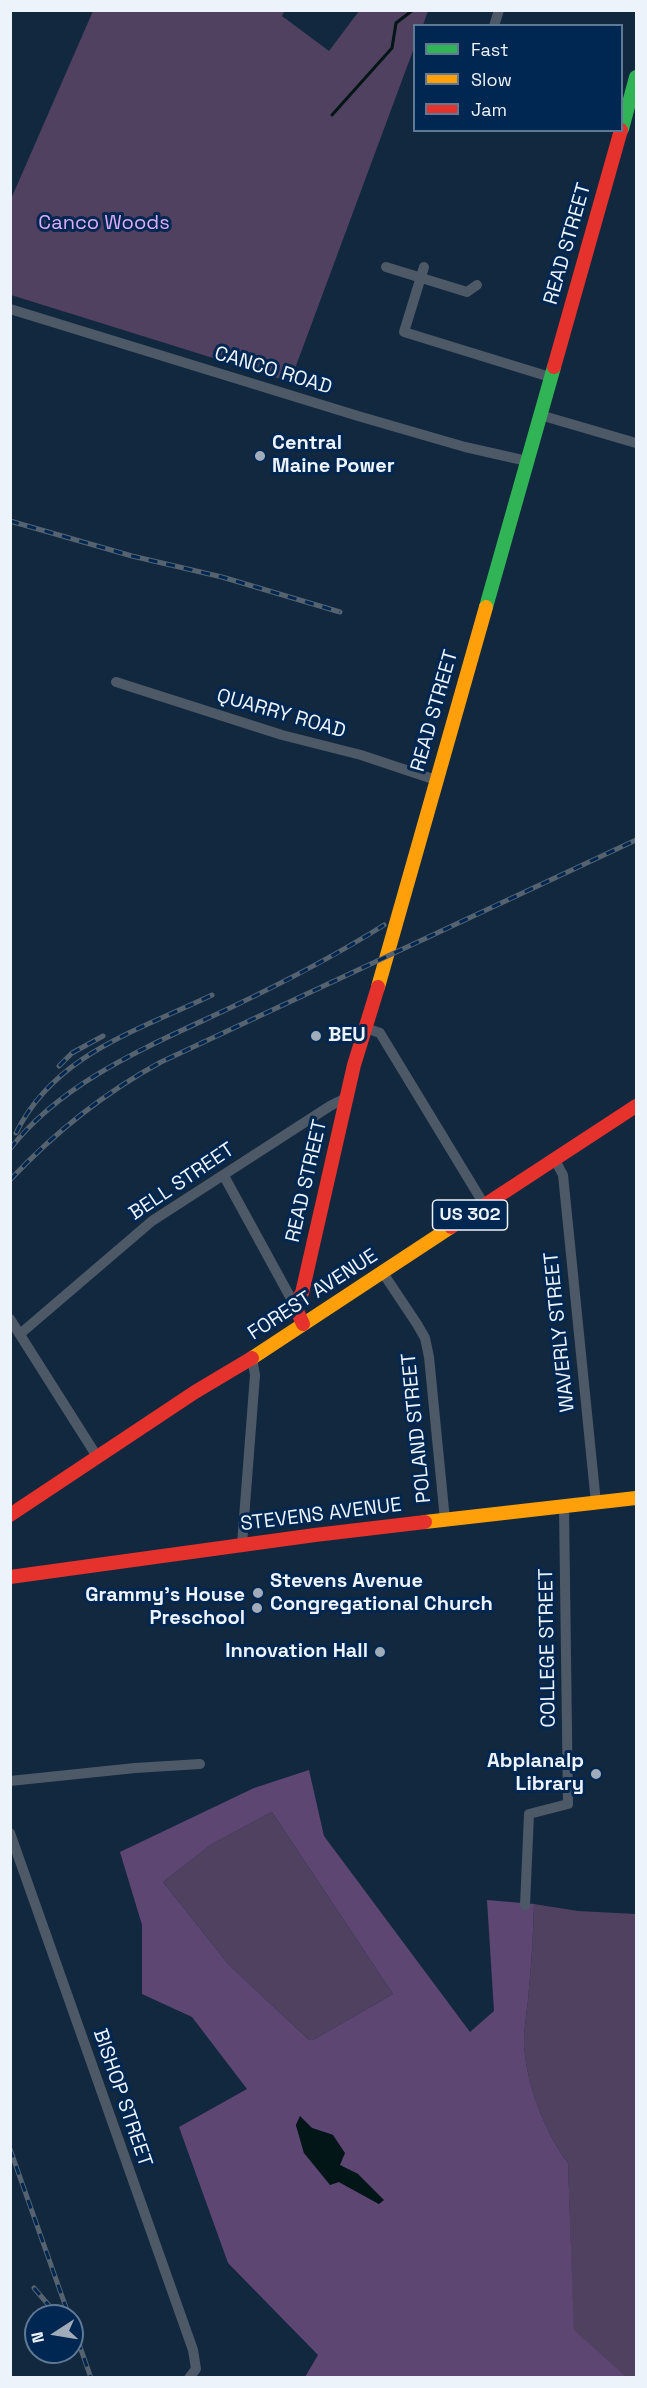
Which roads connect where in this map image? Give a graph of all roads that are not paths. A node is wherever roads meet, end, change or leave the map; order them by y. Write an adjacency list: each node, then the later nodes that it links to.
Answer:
1 (636, 76): 2 (main road, READ STREET)
2 (623, 123)
3 (620, 132): 9 (main road, READ STREET)
4 (386, 267): 6 (street)
5 (424, 267): 6 (street)
6 (421, 278): 7 (street); 9 (street)
7 (477, 285)
8 (10, 309): 12 (street, CANCO ROAD)
9 (550, 377): 10 (main road, READ STREET)
10 (540, 415): 11 (street); 12 (main road, READ STREET)
11 (636, 443)
12 (527, 461): 14 (main road, READ STREET)
13 (116, 682): 14 (street, QUARRY ROAD)
14 (436, 780): 15 (main road, READ STREET)
15 (366, 1028): 16 (main road, READ STREET); 20 (street)
16 (346, 1098): 19 (street, BELL STREET); 22 (main road, READ STREET)
17 (636, 1106): 18 (main road, FOREST AVENUE / US 302)
18 (555, 1160): 20 (main road, FOREST AVENUE / US 302); 29 (street, WAVERLY STREET)
19 (224, 1176): 22 (street); 25 (street, BELL STREET)
20 (485, 1206): 21 (main road, FOREST AVENUE / US 302)
21 (383, 1273): 24 (main road, FOREST AVENUE / US 302); 32 (street, POLAND STREET)
22 (294, 1304): 24 (main road)
23 (10, 1319): 25 (street)
24 (303, 1324): 26 (main road, FOREST AVENUE / US 302)
25 (20, 1334): 27 (street)
26 (252, 1358): 27 (main road, FOREST AVENUE / US 302); 33 (street)
27 (98, 1458): 31 (main road, FOREST AVENUE / US 302)
28 (636, 1498): 29 (main road, STEVENS AVENUE)
29 (596, 1503): 30 (main road, STEVENS AVENUE)
30 (564, 1507): 32 (main road, STEVENS AVENUE); 38 (street, COLLEGE STREET)
31 (10, 1515)
32 (445, 1520): 33 (main road, STEVENS AVENUE)
33 (243, 1544): 34 (main road, STEVENS AVENUE)
34 (10, 1577)
35 (200, 1764): 36 (street)
36 (10, 1781)
37 (10, 1833): 39 (street, BISHOP STREET)
38 (525, 1905)
39 (191, 2377)

